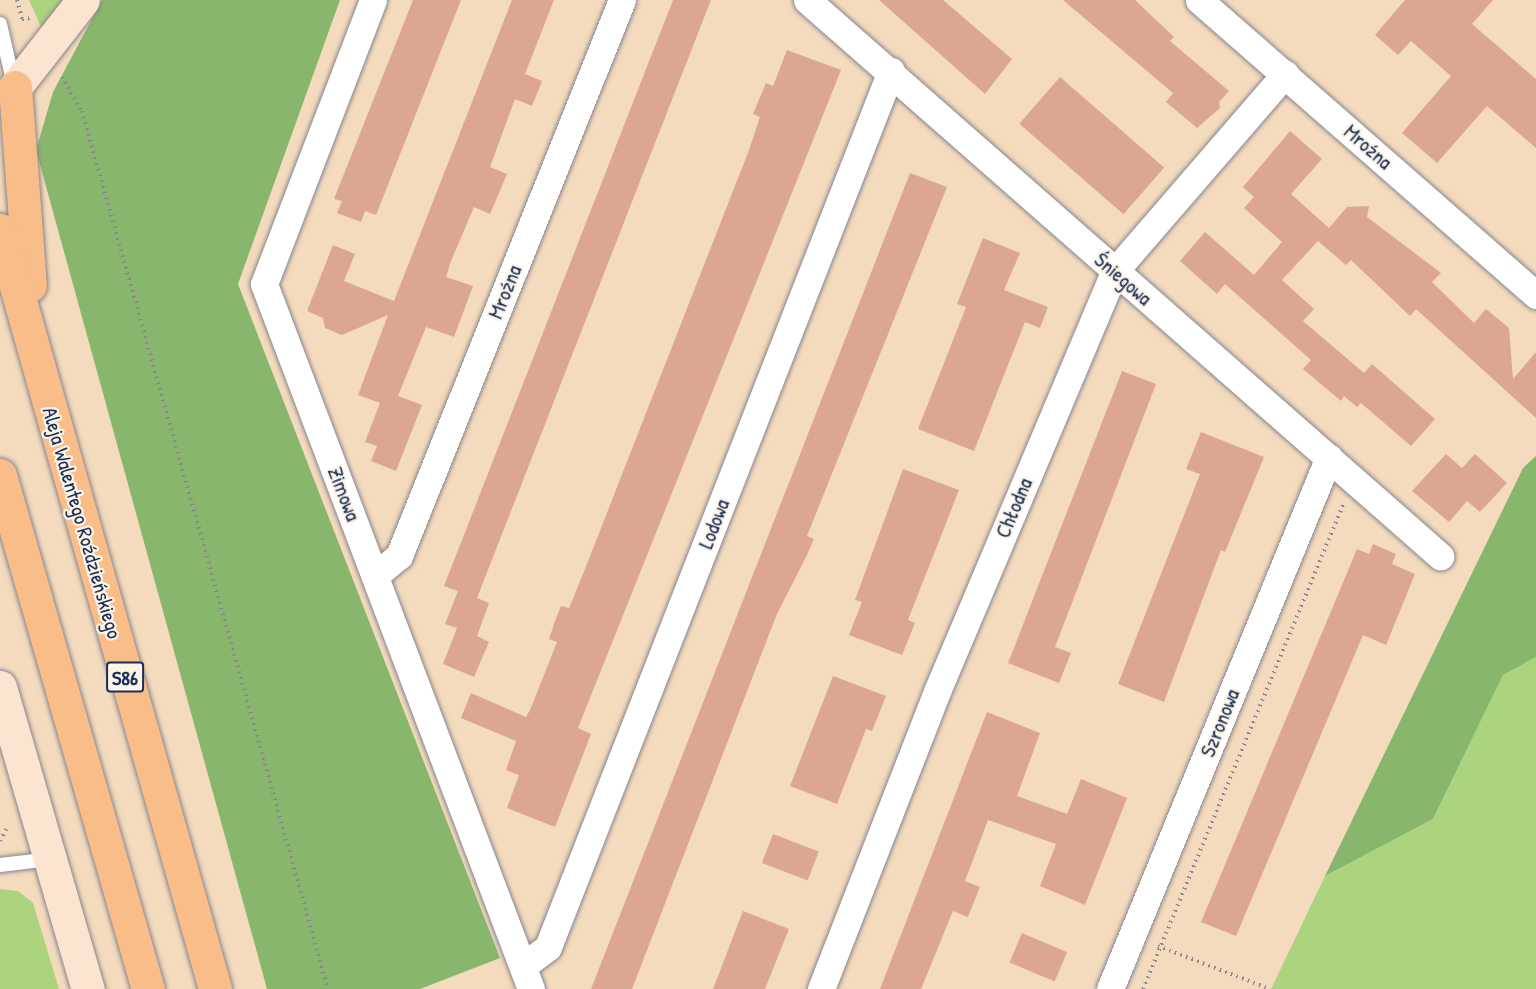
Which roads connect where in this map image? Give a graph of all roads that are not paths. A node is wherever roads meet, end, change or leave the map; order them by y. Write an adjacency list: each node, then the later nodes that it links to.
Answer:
1 (83, 0): 9 (street)
2 (373, 0): 17 (street, Zimowa)
3 (622, 0): 17 (street, Mroźna)
4 (807, 0): 7 (street, Śniegowa)
5 (1199, 0): 8 (street, Mroźna)
6 (0, 24): 9 (lane)
7 (891, 71): 11 (street, Śniegowa); 21 (street, Lodowa)
8 (1286, 74): 11 (street, Chłodna); 12 (street, Mroźna)
9 (15, 87): 13 (highway)
10 (0, 230): 13 (highway, Aleja Walentego Roździeńskiego / S86)
11 (1114, 272): 14 (street, Śniegowa); 25 (street, Chłodna)
12 (1536, 295)
13 (36, 364): 24 (highway, Aleja Walentego Roździeńskiego / S86)
14 (1329, 457): 16 (street, Śniegowa); 26 (street, Szronowa)
15 (0, 475): 23 (highway)
16 (1440, 556)
17 (376, 575): 21 (street, Zimowa)
18 (0, 687): 19 (street)
19 (50, 859): 20 (lane); 22 (street)
20 (0, 864)
21 (527, 977)
22 (88, 989)
23 (148, 989)
24 (214, 989)
25 (821, 989)
26 (1110, 989)

